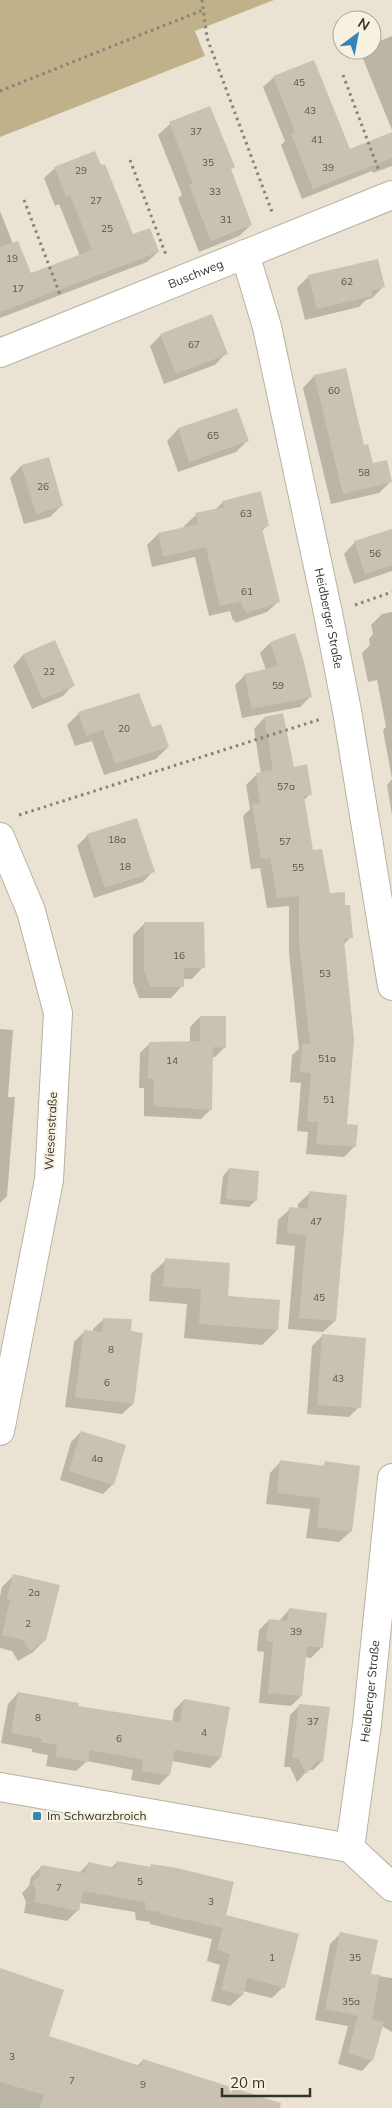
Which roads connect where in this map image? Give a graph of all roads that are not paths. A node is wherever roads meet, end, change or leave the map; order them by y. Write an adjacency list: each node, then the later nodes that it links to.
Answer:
1 (390, 196): 2 (street, Buschweg)
2 (245, 254): 3 (street, Buschweg); 5 (street, Heidberger Straße)
3 (0, 353)
4 (0, 837): 6 (street, Wiesenstraße)
5 (392, 986)
6 (0, 1431)
7 (392, 1478): 9 (street, Heidberger Straße)
8 (0, 1789): 9 (street)
9 (350, 1848): 10 (street)
10 (392, 1887)

